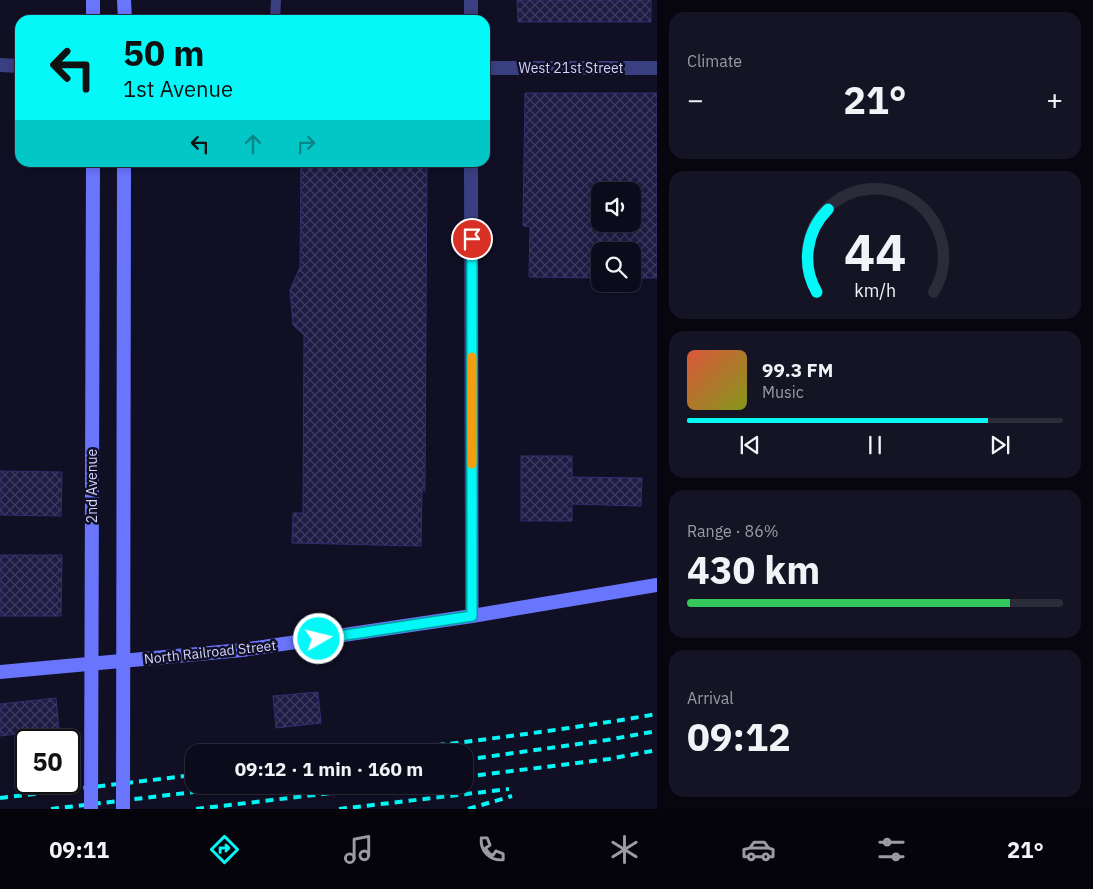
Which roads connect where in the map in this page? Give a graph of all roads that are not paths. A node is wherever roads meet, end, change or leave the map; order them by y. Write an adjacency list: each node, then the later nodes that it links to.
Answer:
1 (93, 0): 5 (main road)
2 (124, 0): 6 (main road)
3 (276, 0): 7 (lane)
4 (471, 0): 8 (street)
5 (93, 15)
6 (124, 15)
7 (275, 15)
8 (471, 15)
9 (0, 65): 10 (street)
10 (15, 66)
11 (490, 68): 12 (street, West 21st Street)
12 (657, 68)
13 (93, 167): 19 (main road, 2nd Avenue, bridge)
14 (124, 167): 20 (main road, bridge)
15 (472, 167): 17 (street)
16 (657, 585): 17 (main road, North Railroad Street)
17 (472, 616): 18 (main road, North Railroad Street)
18 (0, 672)
19 (91, 809)
20 (123, 809)

